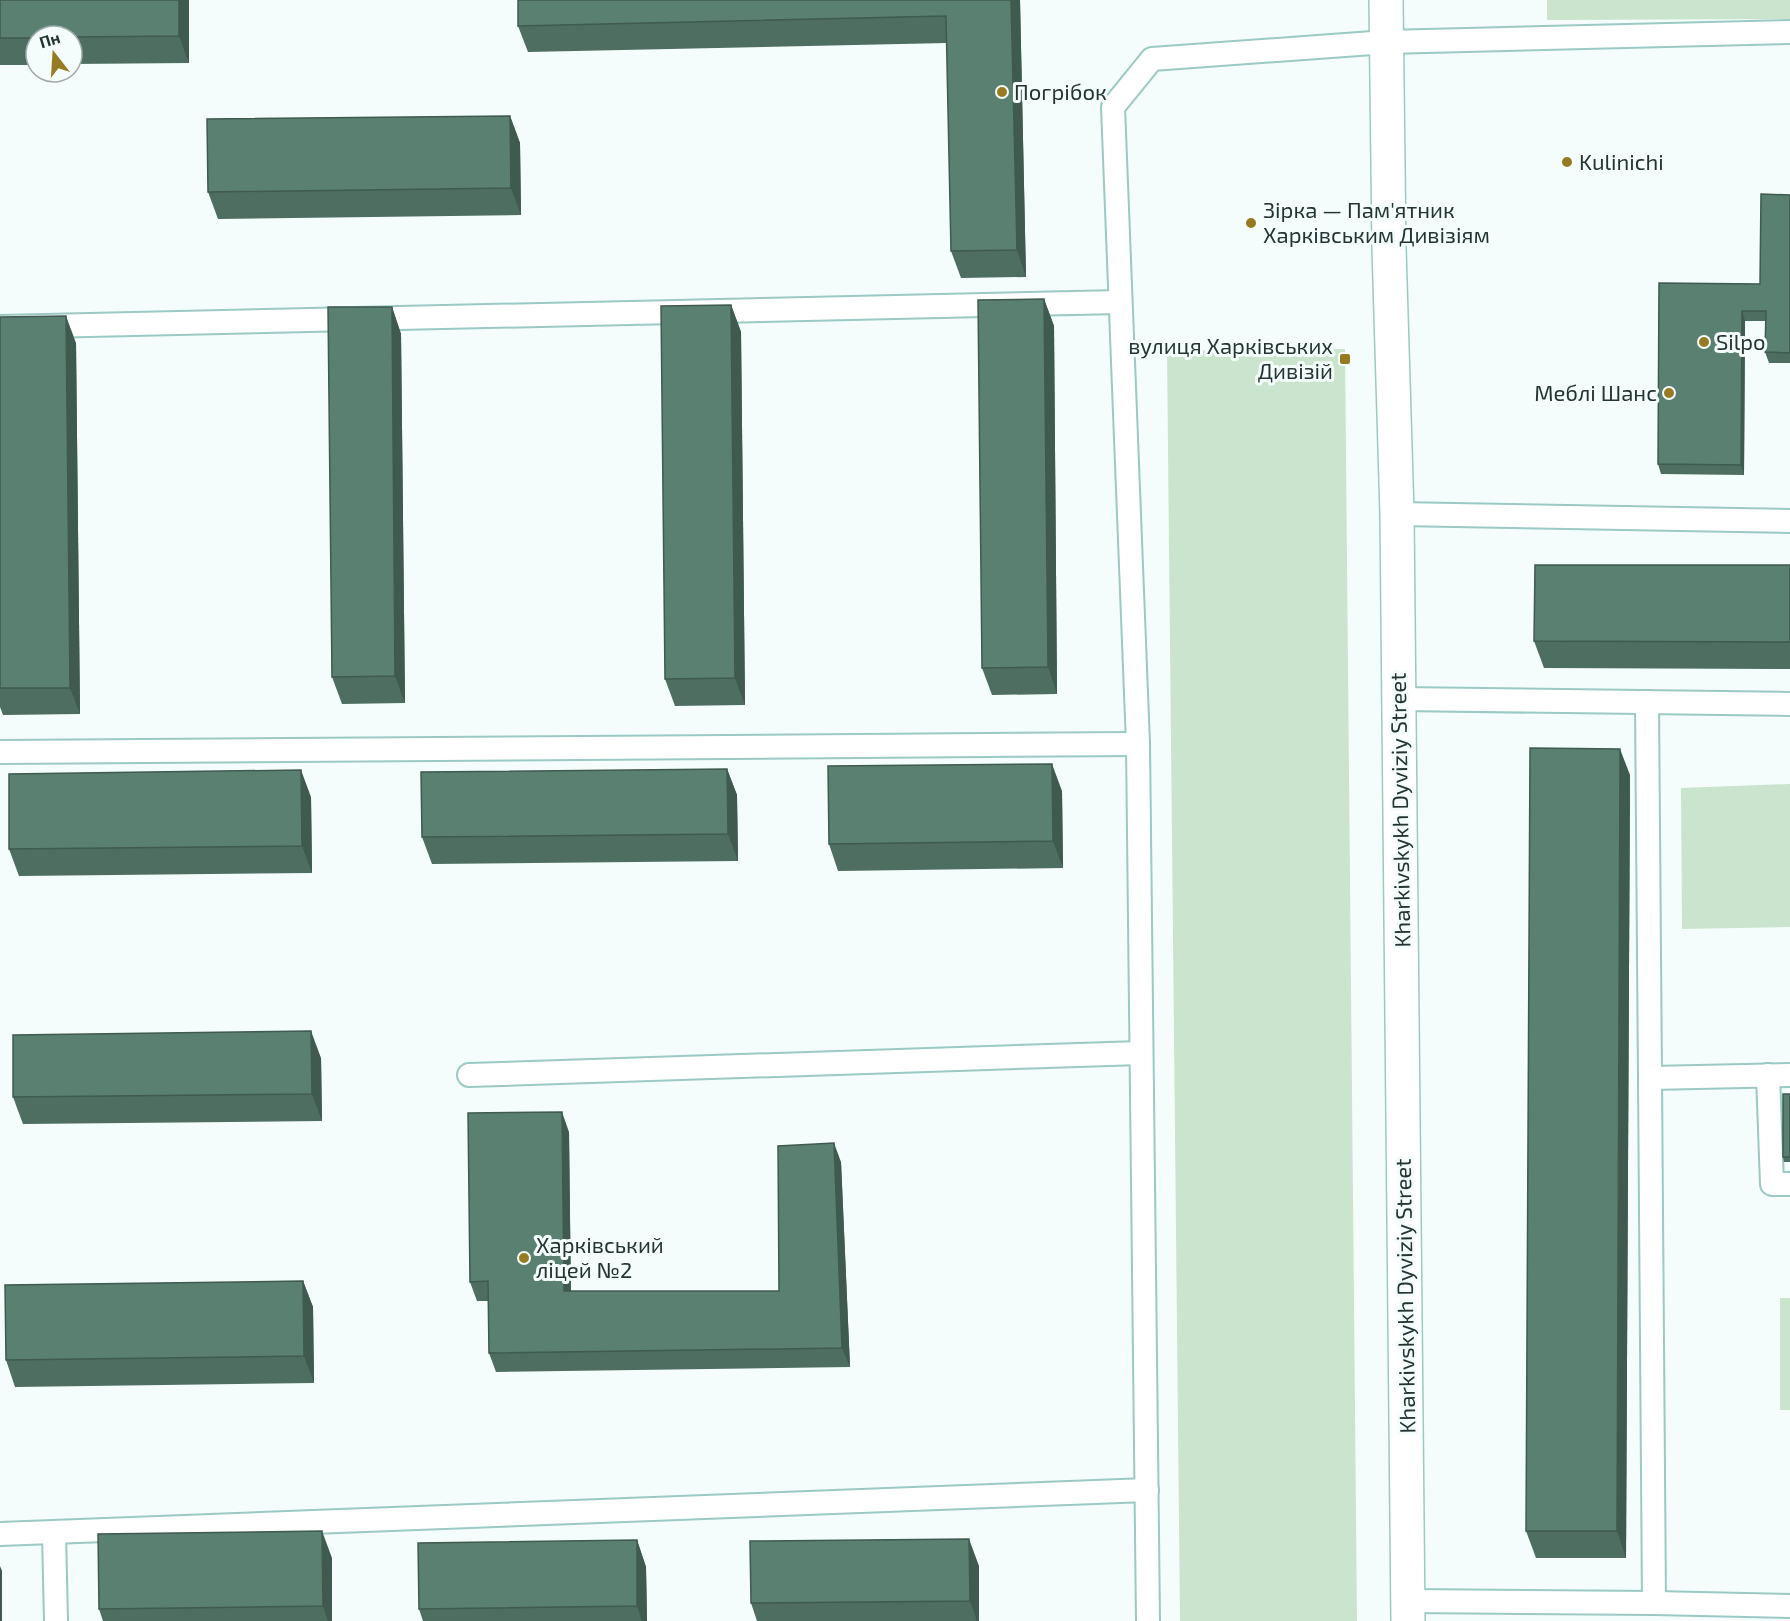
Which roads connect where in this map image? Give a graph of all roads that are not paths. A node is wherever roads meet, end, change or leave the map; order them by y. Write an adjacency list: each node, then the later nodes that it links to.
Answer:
1 (1386, 0): 3 (street, Kharkivskykh Dyviziy Street)
2 (1790, 32): 3 (lane)
3 (1386, 42): 4 (lane); 6 (street, Kharkivskykh Dyviziy Street)
4 (1120, 302): 5 (lane); 11 (lane)
5 (0, 327)
6 (1397, 514): 7 (lane); 8 (street, Kharkivskykh Dyviziy Street)
7 (1790, 521)
8 (1399, 699): 9 (lane); 23 (street, Kharkivskykh Dyviziy Street)
9 (1647, 702): 10 (lane); 16 (lane)
10 (1790, 704)
11 (1138, 744): 12 (lane); 13 (lane)
12 (0, 752)
13 (1140, 1053): 14 (lane); 18 (lane)
14 (469, 1075)
15 (1779, 1075): 16 (lane); 17 (lane)
16 (1650, 1078): 21 (lane)
17 (1790, 1184)
18 (1147, 1490): 20 (lane); 26 (lane)
19 (0, 1534): 20 (lane)
20 (54, 1534): 25 (lane)
21 (1654, 1603): 23 (lane); 24 (lane)
22 (1790, 1606): 24 (lane)
23 (1408, 1611)
24 (1726, 1613)
25 (56, 1621)
26 (1148, 1621)

